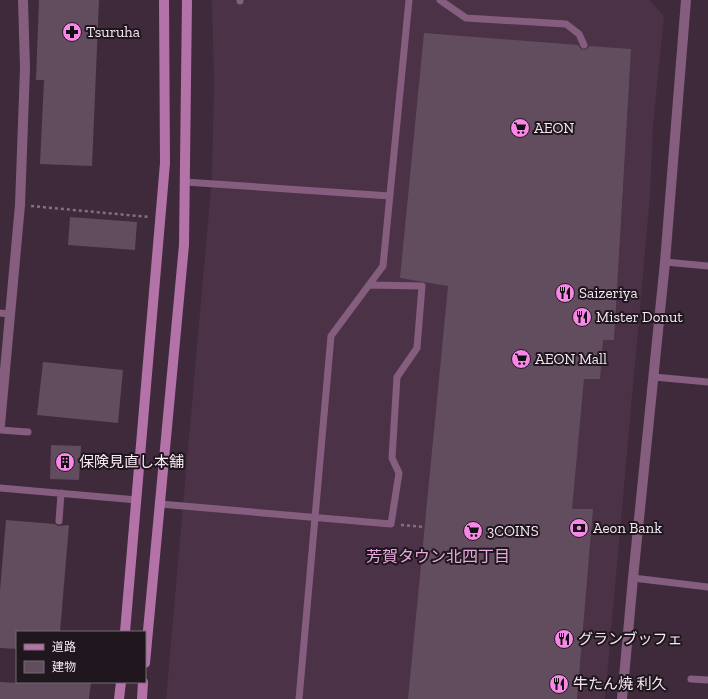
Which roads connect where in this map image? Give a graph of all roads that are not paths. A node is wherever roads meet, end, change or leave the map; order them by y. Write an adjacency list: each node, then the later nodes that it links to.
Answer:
1 (23, 0): 13 (street)
2 (164, 0): 21 (street)
3 (188, 0): 8 (street)
4 (409, 0): 9 (lane)
5 (440, 0): 7 (lane)
6 (686, 0): 10 (street)
7 (584, 45)
8 (184, 182): 9 (lane); 22 (street)
9 (390, 196): 12 (lane)
10 (665, 262): 11 (lane); 14 (street)
11 (708, 266)
12 (369, 285): 23 (lane); 23 (lane)
13 (5, 314): 16 (street)
14 (654, 377): 15 (lane); 25 (street)
15 (708, 382)
16 (0, 425)
17 (0, 430): 18 (lane)
18 (28, 432)
19 (0, 488): 20 (lane)
20 (61, 493): 21 (lane); 24 (lane)
21 (137, 500): 27 (street)
22 (160, 504): 23 (lane); 28 (street)
23 (315, 517): 35 (lane)
24 (59, 521)
25 (633, 578): 26 (lane); 36 (street)
26 (708, 587)
27 (125, 631)
28 (146, 652)
29 (691, 679): 30 (lane)
30 (708, 680)
31 (121, 683): 33 (street)
32 (143, 683): 34 (street)
33 (119, 699)
34 (142, 699)
35 (299, 699)
36 (622, 699)

